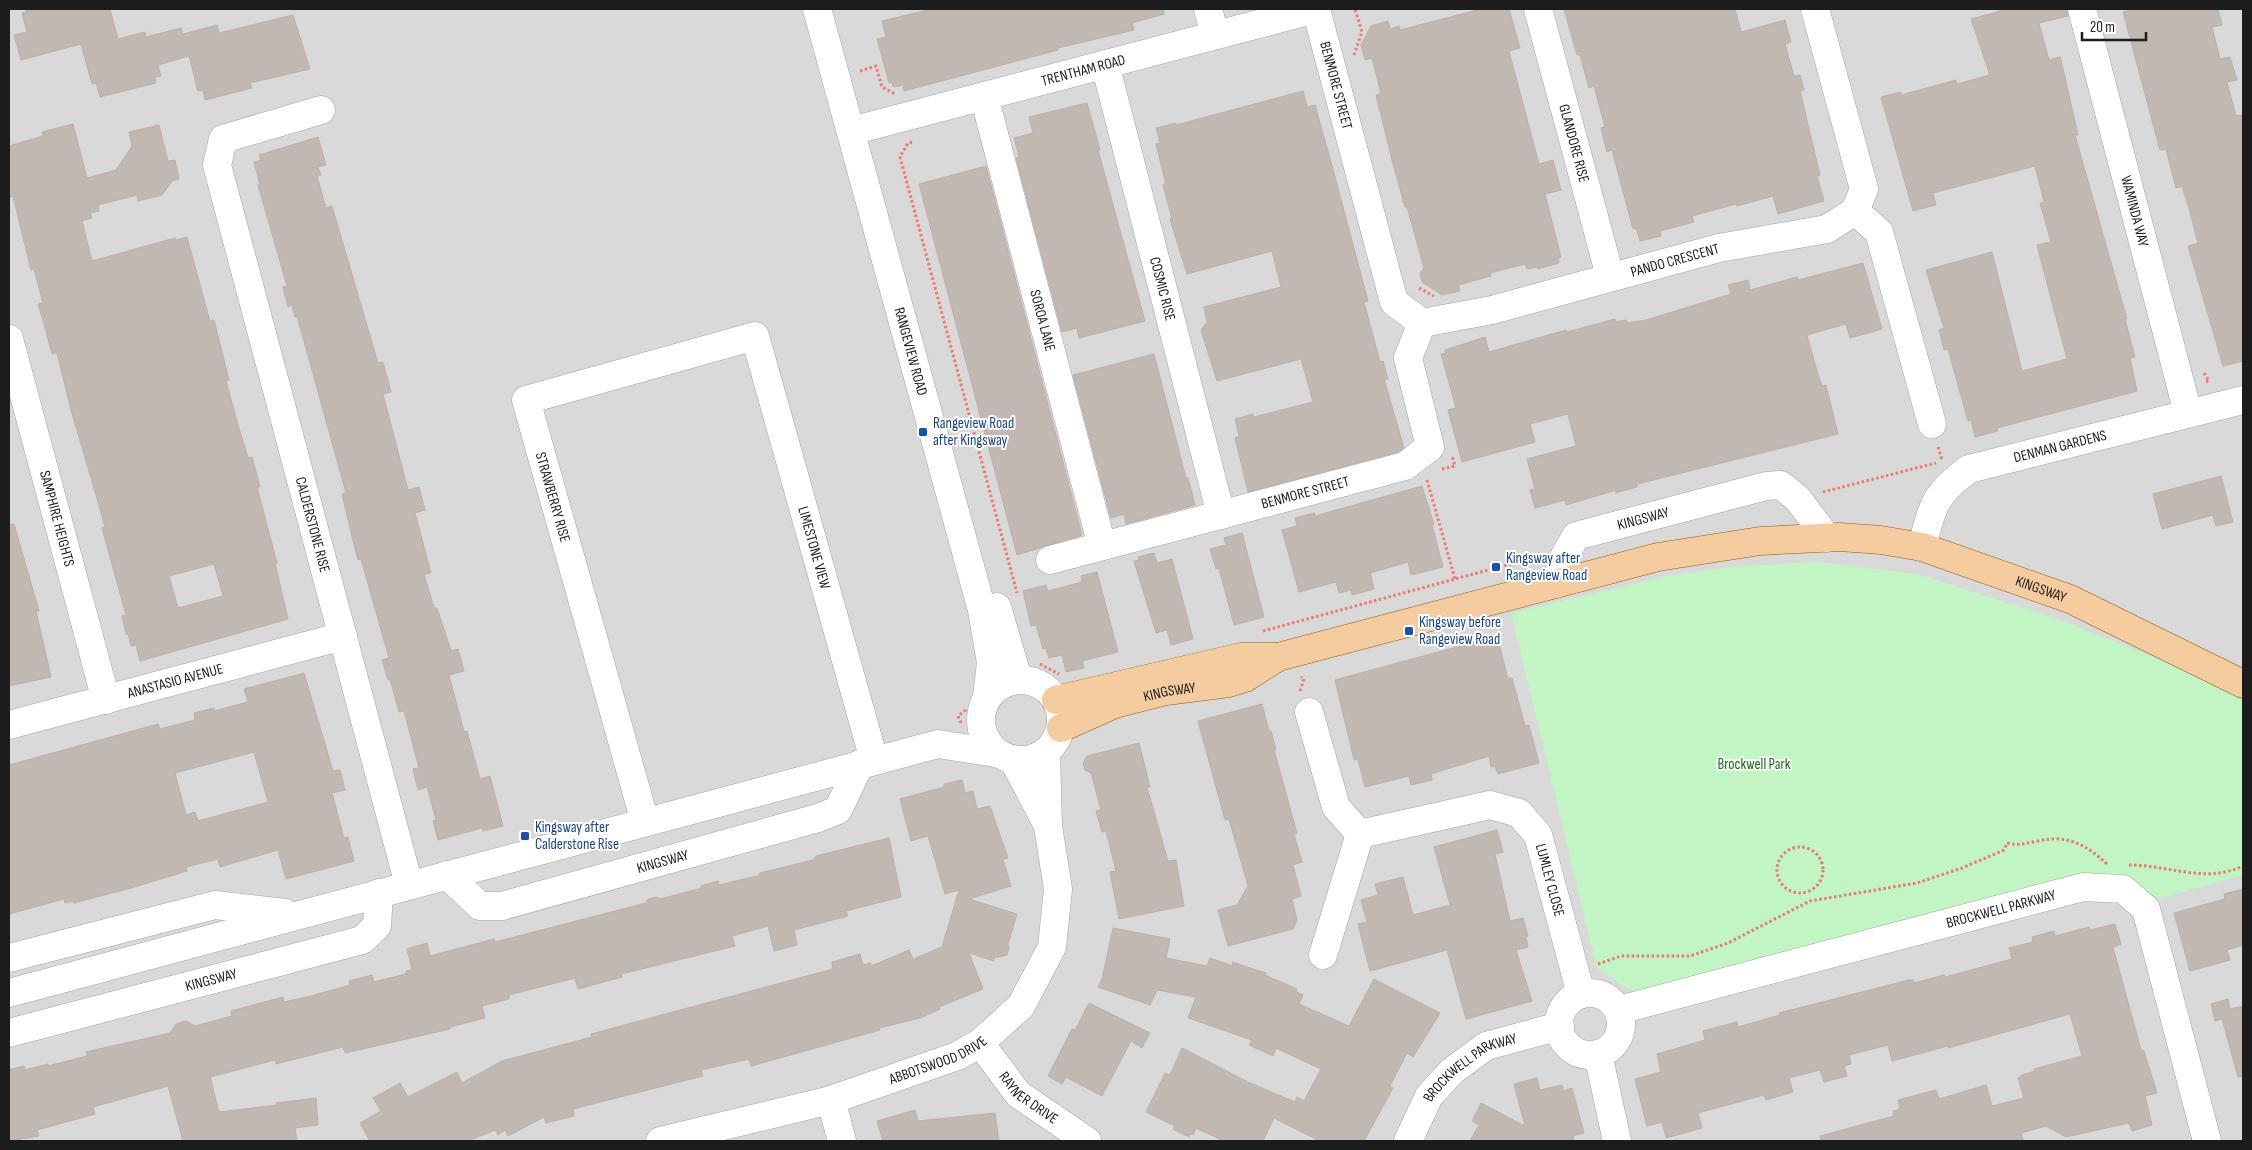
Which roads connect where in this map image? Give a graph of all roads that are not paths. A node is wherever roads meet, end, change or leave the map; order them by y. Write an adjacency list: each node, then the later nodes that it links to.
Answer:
1 (817, 9): 12 (street, RANGEVIEW ROAD)
2 (837, 9): 12 (street, RANGEVIEW ROAD)
3 (1208, 9): 8 (street)
4 (1316, 9): 8 (street, TRENTHAM ROAD); 15 (street, BENMORE STREET)
5 (1538, 9): 14 (street, GLANDORE RISE)
6 (1815, 9): 13 (street)
7 (2082, 9): 19 (street, WAMINDA WAY)
8 (1215, 35): 9 (street, TRENTHAM ROAD)
9 (1105, 64): 10 (street, TRENTHAM ROAD); 22 (street, COSMIC RISE)
10 (984, 96): 12 (street, TRENTHAM ROAD); 24 (street, SOROA LANE)
11 (321, 110): 28 (street, CALDERSTONE RISE)
12 (860, 128): 21 (street, RANGEVIEW ROAD)
13 (1855, 210): 14 (street, PANDO CRESCENT); 20 (street)
14 (1610, 276): 15 (street, PANDO CRESCENT)
15 (1422, 323): 22 (street, BENMORE STREET)
16 (755, 336): 41 (street, LIMESTONE VIEW); 42 (street, STRAWBERRY RISE)
17 (9, 339): 32 (street, SAMPHIRE HEIGHTS)
18 (2243, 400): 19 (street, DENMAN GARDENS)
19 (2185, 401): 25 (street, DENMAN GARDENS)
20 (1932, 424)
21 (955, 482): 30 (street, RANGEVIEW ROAD); 34 (street, RANGEVIEW ROAD)
22 (1221, 515): 24 (street, BENMORE STREET)
23 (1827, 538): 25 (main road, KINGSWAY); 27 (main road, KINGSWAY); 27 (street, KINGSWAY)
24 (1102, 546): 26 (street, BENMORE STREET)
25 (1922, 547): 31 (main road, KINGSWAY)
26 (1050, 560)
27 (1555, 584): 29 (main road, KINGSWAY)
28 (343, 636): 32 (street, ANASTASIO AVENUE); 46 (street, CALDERSTONE RISE)
29 (1278, 658): 33 (main road, KINGSWAY); 37 (main road, KINGSWAY)
30 (1018, 679): 33 (street); 34 (street)
31 (2243, 684)
32 (106, 700): 36 (street, ANASTASIO AVENUE)
33 (1056, 700): 37 (street)
34 (984, 703): 38 (street); 40 (street)
35 (1309, 712): 44 (street)
36 (9, 725)
37 (1061, 728): 39 (street)
38 (938, 744): 40 (street); 41 (street)
39 (1046, 752): 40 (street); 43 (street, ABBOTSWOOD DRIVE)
40 (1005, 757): 43 (street, ABBOTSWOOD DRIVE)
41 (867, 762): 42 (street); 45 (street, KINGSWAY)
42 (645, 822): 45 (street)
43 (1048, 826): 56 (street, ABBOTSWOOD DRIVE)
44 (1360, 834): 49 (street); 52 (street, LUMLEY CLOSE)
45 (447, 875): 46 (street)
46 (410, 885): 47 (street)
47 (379, 893): 48 (street); 55 (street, KINGSWAY)
48 (299, 915): 50 (street); 51 (street)
49 (1323, 955)
50 (9, 958)
51 (9, 993)
52 (1581, 994): 53 (street); 54 (street)
53 (1618, 1010): 57 (street); 64 (street, BROCKWELL PARKWAY)
54 (1560, 1026): 57 (street); 62 (street, BROCKWELL PARKWAY)
55 (9, 1033)
56 (980, 1043): 58 (street, ABBOTSWOOD DRIVE); 61 (street, RAYNER DRIVE)
57 (1598, 1054): 63 (street)
58 (831, 1100): 59 (street, ABBOTSWOOD DRIVE); 60 (street)
59 (660, 1141)
60 (842, 1141)
61 (1087, 1141)
62 (1408, 1141)
63 (1617, 1141)
64 (2206, 1141)

